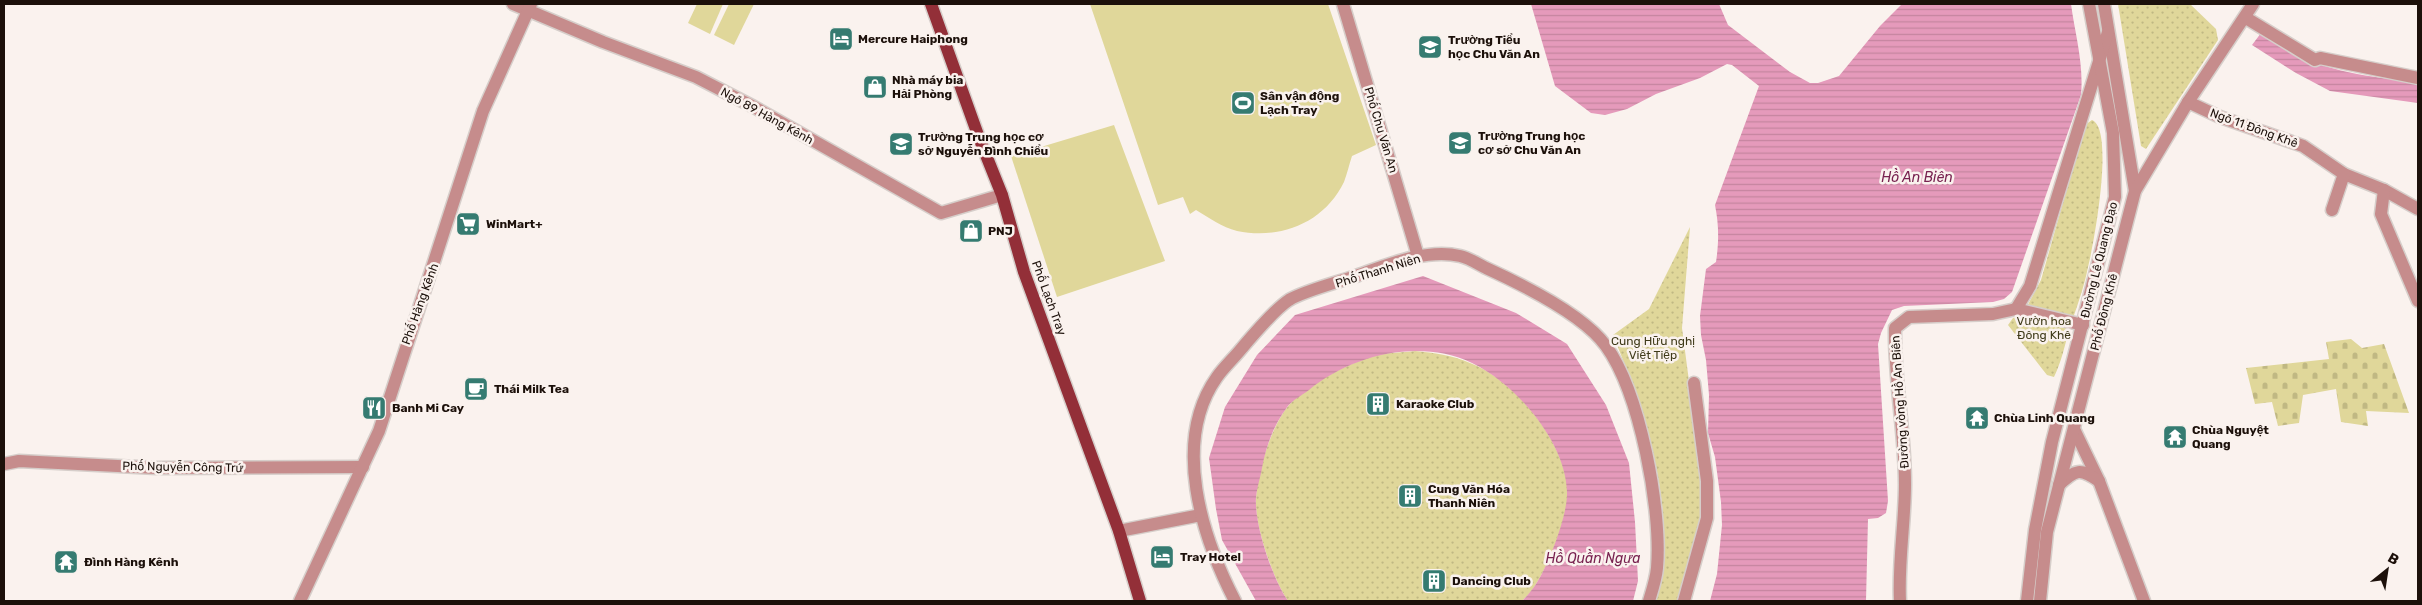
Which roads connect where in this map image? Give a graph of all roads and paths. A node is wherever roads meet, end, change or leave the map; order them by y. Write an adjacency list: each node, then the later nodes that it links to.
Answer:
1 (513, 4): 7 (street, Ngõ 89 Hàng Kênh)
2 (932, 4): 18 (main road, Phố Lạch Tray)
3 (1343, 4): 22 (street, Phố Chu Văn An)
4 (2089, 4): 10 (street, Đường Lê Quang Đạo)
5 (2104, 4): 9 (street)
6 (2253, 4): 8 (street, Phố Đông Khê)
7 (529, 7): 18 (street, Ngõ 89 Hàng Kênh); 30 (street, Phố Hàng Kênh)
8 (2246, 18): 12 (street); 14 (street, Phố Đông Khê)
9 (2108, 32): 10 (street); 17 (street)
10 (2099, 58): 19 (street, Đường Lê Quang Đạo); 24 (street)
11 (2418, 78): 12 (street)
12 (2396, 79): 13 (street)
13 (2418, 86)
14 (2188, 102): 15 (street, Ngõ 11 Đông Khê); 17 (street, Phố Đông Khê)
15 (2344, 174): 16 (street, Ngõ 11 Đông Khê); 21 (street)
16 (2384, 190): 20 (street, Ngõ 11 Đông Khê); 23 (street)
17 (2135, 191): 19 (street); 28 (street, Phố Đông Khê)
18 (1002, 195): 34 (main road, Phố Lạch Tray)
19 (2114, 197): 25 (street, Đường Lê Quang Đạo)
20 (2418, 209)
21 (2332, 210)
22 (1418, 256): 33 (street, Phố Thanh Niên); 38 (street, Phố Thanh Niên)
23 (2418, 301)
24 (2016, 309): 25 (street, Đường vòng Hồ An Biên); 40 (street, Đường vòng Hồ An Biên)
25 (2083, 325): 27 (street, Đường Lê Quang Đạo)
26 (1694, 383): 39 (street)
27 (2056, 424): 28 (street); 41 (street, Đường Lê Quang Đạo)
28 (2074, 429): 31 (street); 32 (street)
29 (4, 464): 30 (street, Phố Nguyễn Công Trứ)
30 (363, 468): 35 (street, Phố Hàng Kênh)
31 (2099, 481): 32 (street); 43 (street)
32 (2060, 484): 42 (street)
33 (1201, 515): 34 (street); 37 (street, Phố Thanh Niên)
34 (1119, 531): 36 (main road, Phố Lạch Tray)
35 (300, 601)
36 (1140, 601)
37 (1235, 601)
38 (1649, 601)
39 (1684, 601)
40 (1900, 601)
41 (2027, 601)
42 (2040, 601)
43 (2144, 601)

